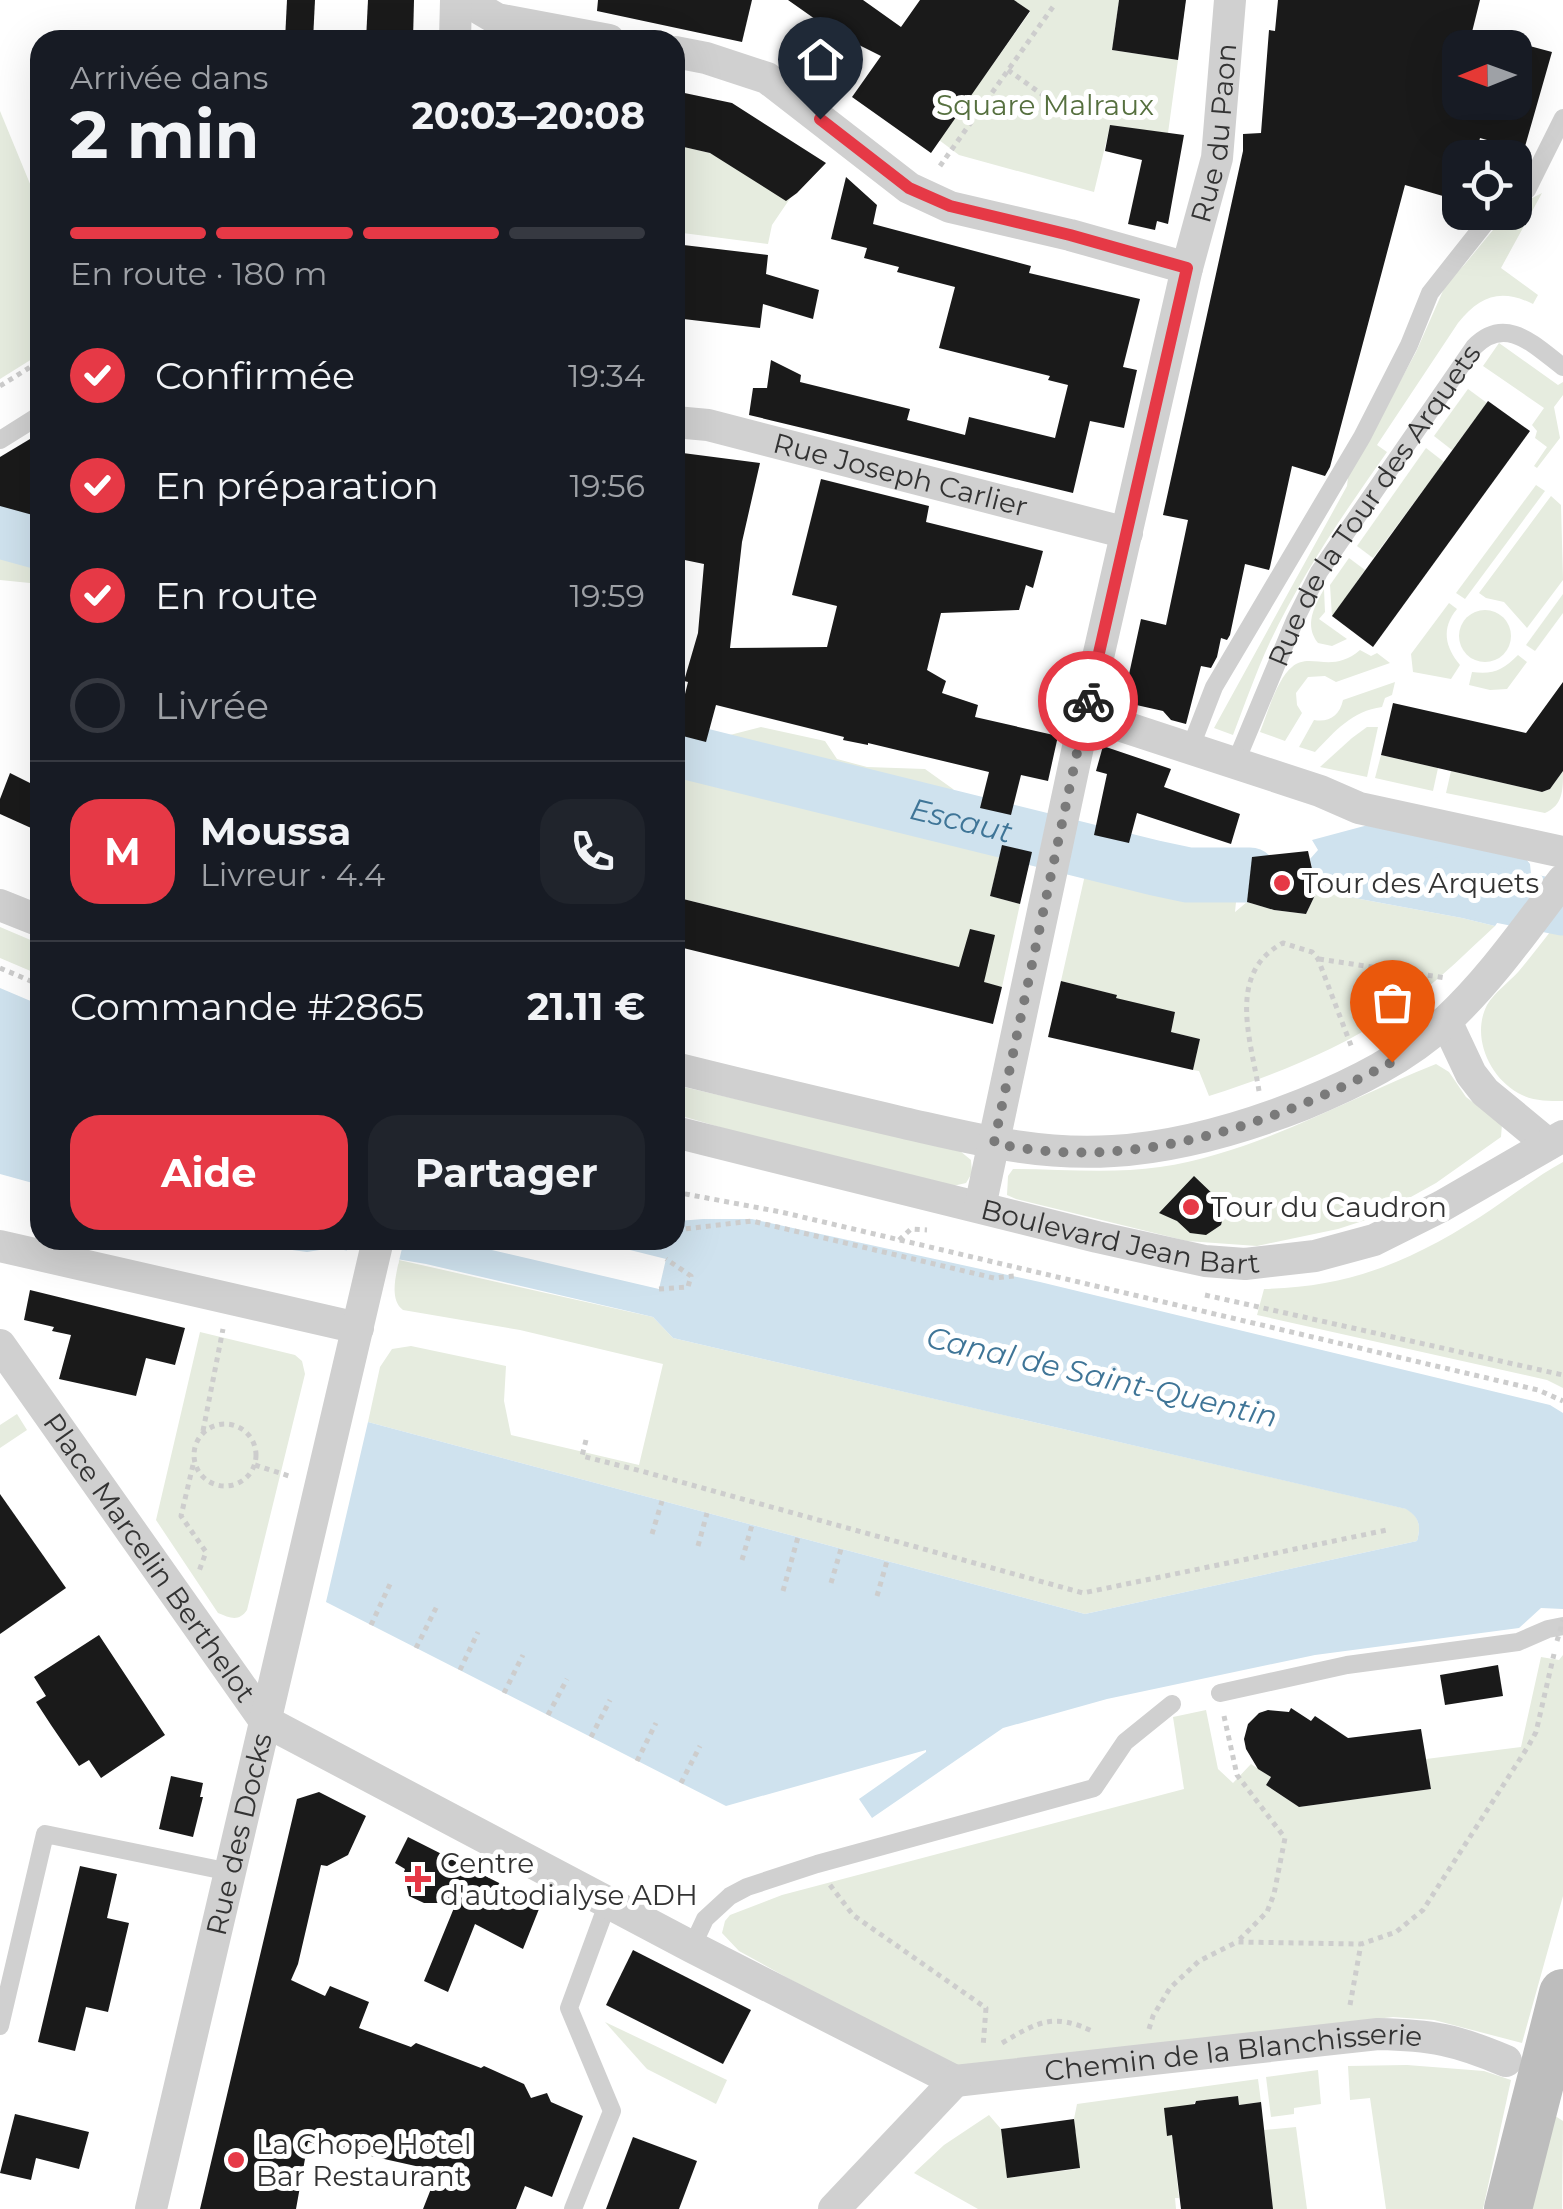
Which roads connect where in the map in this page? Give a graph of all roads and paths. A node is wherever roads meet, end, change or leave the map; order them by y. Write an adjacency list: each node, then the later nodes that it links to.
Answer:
1 (456, 0): 5 (street)
2 (465, 0): 6 (street)
3 (1230, 0): 14 (street, Rue du Paon)
4 (1054, 1): 8 (path)
5 (455, 30)
6 (556, 30)
7 (685, 54): 12 (street)
8 (1008, 70): 9 (path); 12 (path)
9 (1061, 108)
10 (1563, 118): 11 (lane)
11 (1532, 180)
12 (922, 194): 14 (street)
13 (1480, 230): 23 (lane)
14 (1187, 268): 21 (street, Rue du Paon)
15 (30, 366): 17 (path)
16 (1563, 367): 24 (lane, Rue de la Tour des Arquets)
17 (0, 386)
18 (30, 421): 20 (lane)
19 (685, 423): 21 (street, Rue Joseph Carlier)
20 (0, 440)
21 (1127, 533): 22 (street, Rue du Paon)
22 (1085, 714): 23 (street); 39 (street, Rue du Paon)
23 (1190, 749): 24 (street)
24 (1235, 764): 25 (street)
25 (1563, 852)
26 (1563, 880): 32 (street)
27 (0, 905): 28 (street)
28 (30, 917)
29 (1318, 959): 32 (path); 35 (path); 36 (path)
30 (0, 968): 31 (path)
31 (30, 981)
32 (1484, 983): 33 (street)
33 (1446, 1022): 35 (street); 38 (street, Boulevard Jean Bart)
34 (685, 1070): 39 (street)
35 (1364, 1077): 36 (street)
36 (1264, 1118): 39 (street)
37 (685, 1134): 41 (street, Boulevard Jean Bart)
38 (1555, 1140): 41 (street, Boulevard Jean Bart)
39 (994, 1143): 41 (street, Rue du Paon)
40 (685, 1194): 44 (path)
41 (980, 1207)
42 (685, 1229): 48 (path)
43 (940, 1233): 44 (path)
44 (899, 1240): 55 (path)
45 (0, 1246): 51 (street)
46 (376, 1250): 52 (street, Rue des Docks)
47 (666, 1260): 49 (path)
48 (1014, 1276)
49 (660, 1290)
50 (1195, 1292): 54 (path)
51 (230, 1299): 52 (street); 56 (path)
52 (358, 1328): 87 (street, Rue des Docks)
53 (0, 1346): 74 (street, Place Marcelin Berthelot)
54 (1563, 1375)
55 (1563, 1400)
56 (202, 1434): 58 (path); 58 (path)
57 (586, 1440): 62 (path)
58 (194, 1462): 74 (path)
59 (662, 1501): 63 (path)
60 (707, 1513): 65 (path)
61 (752, 1525): 67 (path)
62 (1387, 1530)
63 (652, 1534)
64 (798, 1537): 71 (path)
65 (698, 1546)
66 (841, 1549): 70 (path)
67 (742, 1560)
68 (887, 1561): 72 (path)
69 (391, 1582): 75 (path)
70 (831, 1583)
71 (783, 1591)
72 (877, 1596)
73 (436, 1606): 78 (path)
74 (186, 1608): 87 (street, Place Marcelin Berthelot)
75 (371, 1625)
76 (1561, 1629): 83 (lane); 97 (path)
77 (478, 1632): 80 (path)
78 (416, 1648)
79 (523, 1655): 82 (path)
80 (460, 1670)
81 (566, 1679): 86 (path)
82 (504, 1693)
83 (1220, 1693): 96 (path)
84 (610, 1700): 89 (path)
85 (1172, 1704): 93 (lane)
86 (548, 1715)
87 (266, 1720): 94 (street, Rue des Docks); 95 (street, Place Marcelin Berthelot)
88 (656, 1723): 91 (path)
89 (591, 1738)
90 (700, 1746): 92 (path)
91 (637, 1761)
92 (681, 1783)
93 (817, 1864): 98 (lane); 102 (path)
94 (230, 1872): 100 (lane); 106 (street, Rue des Docks)
95 (608, 1902): 98 (street, Place Marcelin Berthelot); 107 (lane)
96 (1238, 1942): 97 (path); 101 (path)
97 (1362, 1944): 103 (path)
98 (692, 1948): 105 (street, Place Marcelin Berthelot)
99 (1563, 1993): 109 (main road)
100 (0, 2026)
101 (1148, 2034)
102 (1104, 2036)
103 (1344, 2037): 104 (street, Chemin de la Blanchisserie); 105 (street, Chemin de la Blanchisserie)
104 (1506, 2061)
105 (955, 2081): 108 (street)
106 (151, 2209)
107 (573, 2209)
108 (834, 2209)
109 (1508, 2209)

